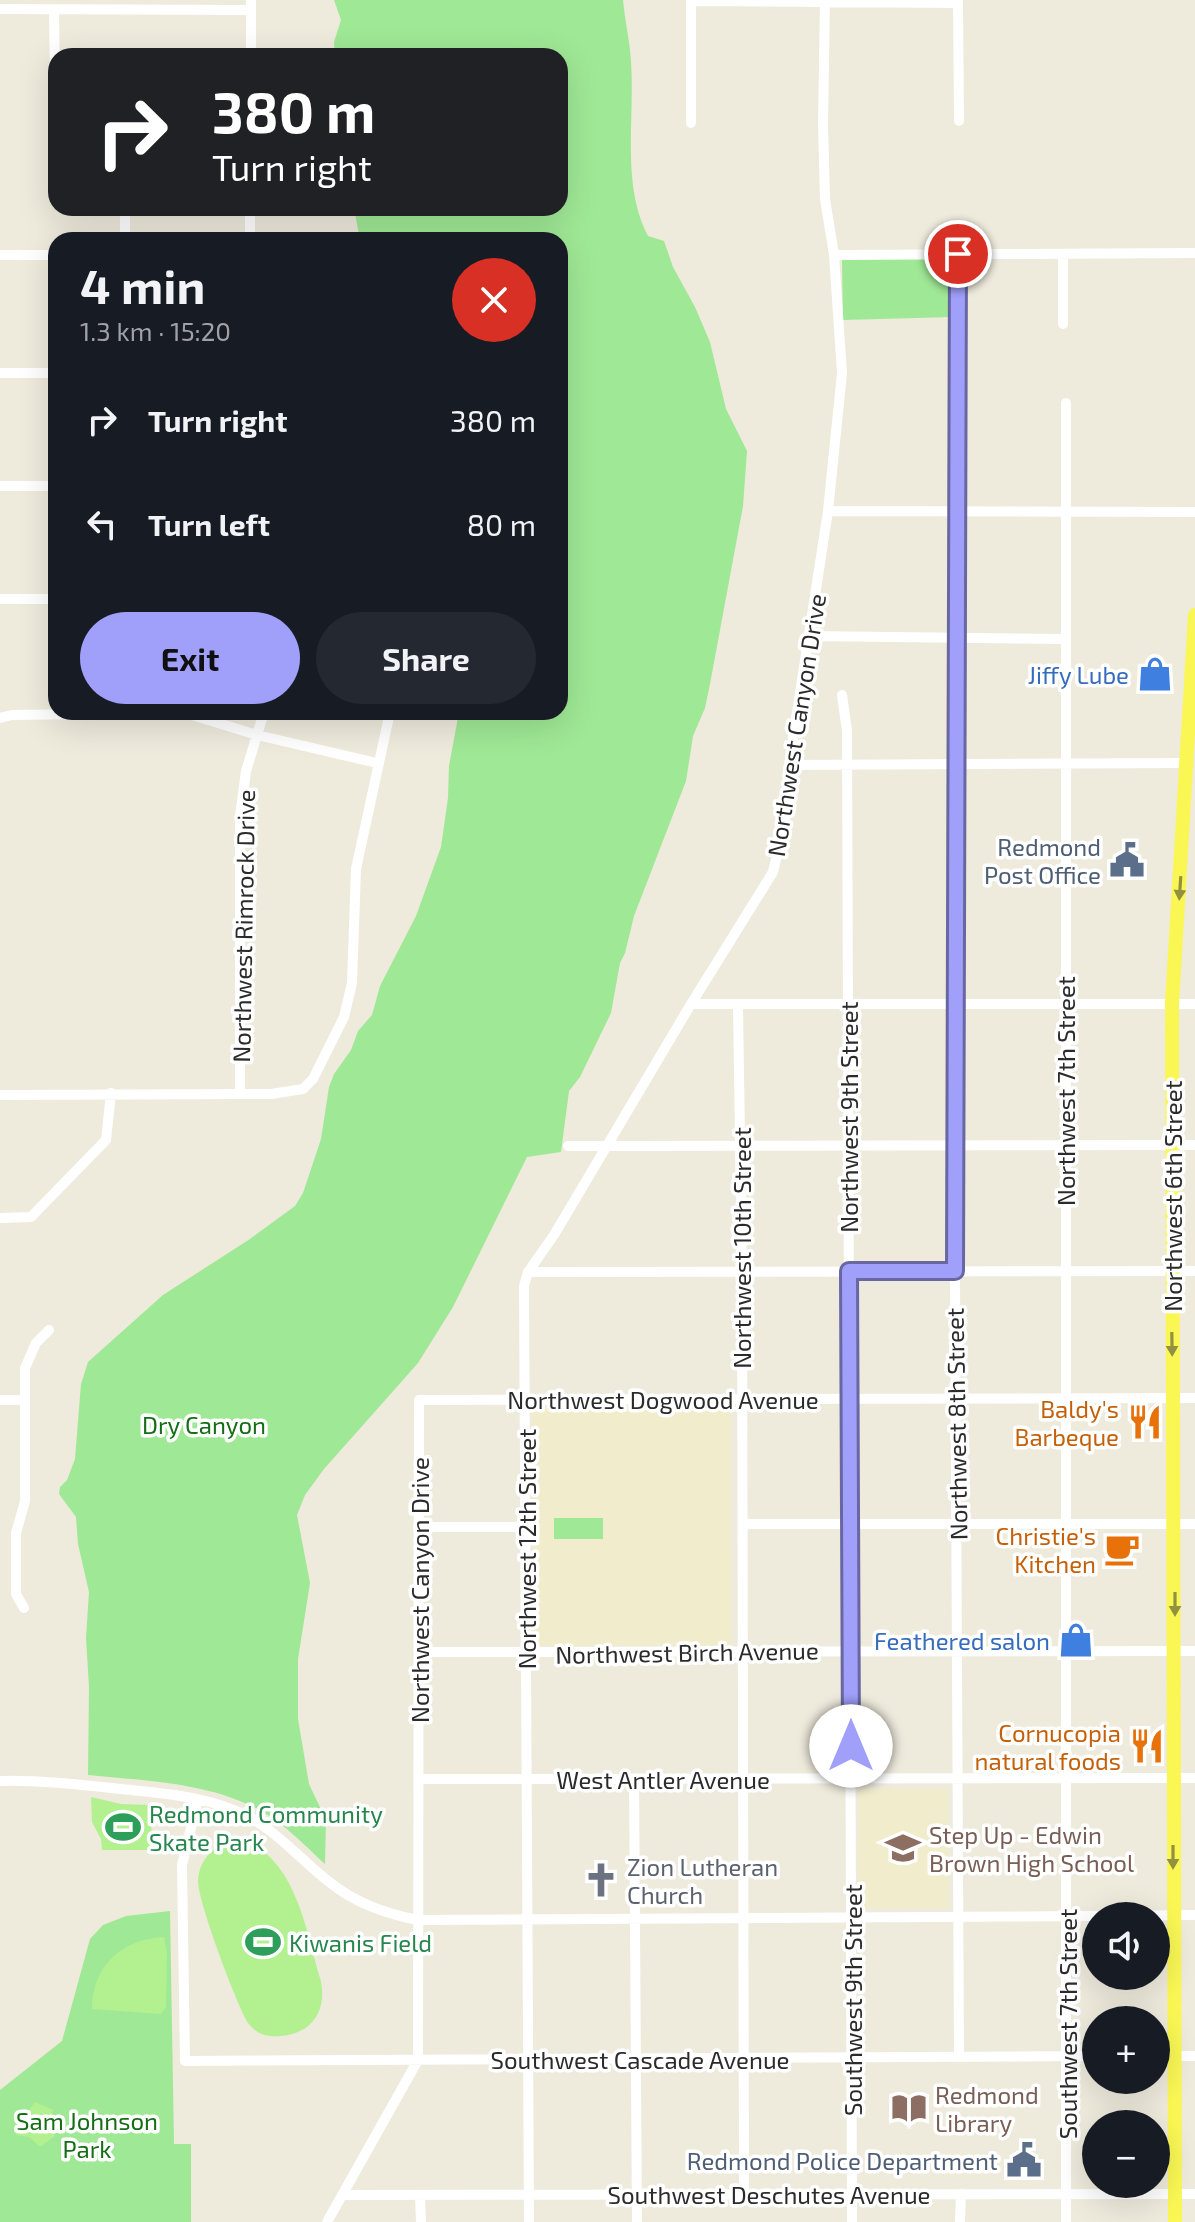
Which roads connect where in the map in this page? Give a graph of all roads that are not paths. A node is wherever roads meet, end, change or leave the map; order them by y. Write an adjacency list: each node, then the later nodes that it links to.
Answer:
1 (691, 0): 2 (street); 10 (street)
2 (825, 1): 3 (street); 16 (street)
3 (958, 1): 9 (street)
4 (251, 5): 6 (street); 8 (street)
5 (0, 9): 6 (street)
6 (54, 10): 7 (street)
7 (55, 48)
8 (251, 48)
9 (959, 121)
10 (691, 123)
11 (1195, 253): 13 (street)
12 (958, 254): 13 (street); 16 (street); 24 (street, Northwest 8th Street)
13 (1063, 254): 17 (street)
14 (0, 255): 15 (street)
15 (48, 255)
16 (834, 255): 23 (street, Northwest Canyon Drive)
17 (1063, 324)
18 (0, 373): 19 (street)
19 (48, 373)
20 (1066, 403): 25 (street, Northwest 7th Street)
21 (0, 486): 22 (street)
22 (48, 486)
23 (828, 511): 24 (street); 30 (street, Northwest Canyon Drive)
24 (956, 511): 25 (street); 31 (street, Northwest 8th Street)
25 (1066, 511): 26 (street); 32 (street, Northwest 7th Street)
26 (1195, 512)
27 (0, 599): 28 (street)
28 (48, 599)
29 (1195, 615): 34 (main road, Northwest 6th Street)
30 (808, 636): 31 (street); 45 (street, Northwest Canyon Drive)
31 (955, 638): 32 (street); 43 (street, Northwest 8th Street)
32 (1064, 639): 44 (street, Northwest 7th Street)
33 (842, 695): 46 (street, Northwest 9th Street)
34 (1192, 700): 42 (main road, Northwest 6th Street)
35 (48, 715): 36 (street)
36 (0, 718)
37 (208, 720): 40 (street)
38 (262, 720): 40 (street, Northwest Rimrock Drive)
39 (388, 720): 41 (street)
40 (257, 735): 41 (street); 55 (street, Northwest Rimrock Drive)
41 (377, 763): 55 (street)
42 (1187, 763): 44 (street); 48 (main road, Northwest 6th Street, one-way to 48)
43 (955, 764): 44 (street); 46 (street); 51 (street, Northwest 8th Street)
44 (1065, 764): 52 (street, Northwest 7th Street)
45 (789, 765): 46 (street); 47 (street, Northwest Canyon Drive)
46 (846, 765): 50 (street, Northwest 9th Street)
47 (691, 1004): 53 (street); 57 (street, Northwest Canyon Drive)
48 (1172, 1004): 49 (street); 52 (street); 62 (main road, Northwest 6th Street)
49 (1195, 1004)
50 (848, 1005): 51 (street); 53 (street); 59 (street, Northwest 9th Street)
51 (955, 1005): 52 (street); 60 (street, Northwest 8th Street)
52 (1065, 1005): 61 (street, Northwest 7th Street)
53 (738, 1006): 58 (street, Northwest 10th Street)
54 (111, 1093): 55 (street); 56 (street); 65 (street)
55 (240, 1094)
56 (0, 1095)
57 (607, 1145): 58 (street); 64 (street); 72 (street, Northwest Canyon Drive)
58 (741, 1145): 59 (street); 66 (street, Northwest 10th Street)
59 (848, 1145): 60 (street); 67 (street, Northwest 9th Street)
60 (955, 1145): 61 (street); 68 (street, Northwest 8th Street)
61 (1064, 1145): 62 (street); 69 (street, Northwest 7th Street)
62 (1171, 1145): 63 (street); 70 (main road, Northwest 6th Street)
63 (1195, 1145)
64 (568, 1146)
65 (0, 1218)
66 (742, 1271): 67 (street); 72 (street); 75 (street, Northwest 10th Street)
67 (849, 1271): 68 (street); 79 (street, Northwest 9th Street)
68 (955, 1271): 69 (street); 74 (street, Northwest 8th Street)
69 (1064, 1271): 70 (street); 76 (street, Northwest 7th Street)
70 (1173, 1271): 71 (street); 77 (main road, Northwest 6th Street, one-way to 77)
71 (1195, 1271)
72 (528, 1272): 83 (street, Northwest 12th Street)
73 (49, 1330): 81 (street)
74 (957, 1397): 76 (street, Northwest Dogwood Avenue); 79 (street, Northwest Dogwood Avenue); 89 (street, Northwest 8th Street)
75 (742, 1398): 79 (street, Northwest Dogwood Avenue); 83 (street, Northwest Dogwood Avenue); 84 (street, Northwest 10th Street)
76 (1065, 1398): 77 (street, Northwest Dogwood Avenue); 86 (street, Northwest 7th Street)
77 (1173, 1398): 78 (street, Northwest Dogwood Avenue); 87 (main road, Northwest 6th Street)
78 (1195, 1398)
79 (849, 1399): 85 (street, Northwest 9th Street)
80 (0, 1400): 81 (street)
81 (23, 1400): 92 (street)
82 (419, 1400): 83 (street, Northwest Dogwood Avenue); 90 (street, Northwest Canyon Drive)
83 (524, 1400): 91 (street, Northwest 12th Street)
84 (743, 1524): 85 (street); 99 (street, Northwest 10th Street)
85 (850, 1524): 89 (street); 93 (street, Northwest 9th Street)
86 (1066, 1524): 87 (street); 89 (street); 95 (street, Northwest 7th Street)
87 (1175, 1524): 88 (street); 96 (main road, Northwest 6th Street, one-way to 96)
88 (1195, 1524)
89 (958, 1525): 94 (street, Northwest 8th Street)
90 (418, 1527): 91 (street); 98 (street, Northwest Canyon Drive)
91 (525, 1527): 100 (street, Northwest 12th Street)
92 (24, 1608)
93 (850, 1651): 94 (street, Northwest Birch Avenue); 99 (street, Northwest Birch Avenue); 102 (street, Northwest 9th Street)
94 (959, 1651): 95 (street, Northwest Birch Avenue); 105 (street, Northwest 8th Street)
95 (1066, 1651): 96 (street, Northwest Birch Avenue); 106 (street, Northwest 7th Street)
96 (1175, 1651): 97 (street, Northwest Birch Avenue); 107 (main road, Northwest 6th Street)
97 (1195, 1651)
98 (420, 1652): 100 (street, Northwest Birch Avenue); 104 (street, Northwest Canyon Drive)
99 (743, 1652): 100 (street, Northwest Birch Avenue); 101 (street, Northwest 10th Street)
100 (526, 1654): 108 (street, Northwest 12th Street)
101 (743, 1778): 102 (street, West Antler Avenue); 109 (street, West Antler Avenue); 119 (street, Northwest 10th Street)
102 (851, 1778): 105 (street, West Antler Avenue); 116 (street, Southwest 9th Street)
103 (1195, 1778): 107 (street, West Antler Avenue)
104 (419, 1779): 108 (street, West Antler Avenue); 122 (street, Northwest Canyon Drive)
105 (959, 1779): 106 (street, West Antler Avenue); 117 (street, Northwest 8th Street)
106 (1066, 1779): 107 (street, West Antler Avenue); 118 (street, Southwest 7th Street)
107 (1172, 1779): 113 (main road, Northwest 6th Street, one-way to 113)
108 (527, 1780): 109 (street, West Antler Avenue); 120 (street, Northwest 12th Street)
109 (634, 1780): 121 (street)
110 (0, 1781): 111 (street)
111 (198, 1799): 122 (street); 132 (street, Southwest Cascade Avenue)
112 (1170, 1915): 113 (street)
113 (1173, 1915): 114 (street); 125 (main road, Northwest 6th Street)
114 (1195, 1915)
115 (1082, 1916): 118 (street)
116 (851, 1917): 117 (street); 119 (street); 130 (street, Southwest 9th Street)
117 (958, 1917): 118 (street); 127 (street, Northwest 8th Street)
118 (1066, 1917): 128 (street, Southwest 7th Street)
119 (744, 1918): 121 (street); 129 (street, Northwest 10th Street)
120 (526, 1919): 121 (street); 122 (street); 133 (street, Northwest 12th Street)
121 (633, 1919): 131 (street)
122 (417, 1920): 132 (street, Northwest Canyon Drive)
123 (1082, 2056): 128 (street, Southwest Cascade Avenue)
124 (1170, 2056): 125 (street)
125 (1174, 2056): 126 (street); 140 (main road, Northwest 6th Street)
126 (1195, 2056)
127 (959, 2057): 128 (street, Southwest Cascade Avenue); 130 (street, Southwest Cascade Avenue)
128 (1068, 2057): 139 (street, Southwest 7th Street)
129 (743, 2058): 130 (street, Southwest Cascade Avenue); 131 (street, Southwest Cascade Avenue); 136 (street, Northwest 10th Street)
130 (852, 2058): 137 (street, Southwest 9th Street)
131 (636, 2059): 133 (street, Southwest Cascade Avenue); 135 (street)
132 (418, 2060): 133 (street, Southwest Cascade Avenue); 142 (street)
133 (529, 2060): 134 (street, Northwest 12th Street)
134 (529, 2194): 135 (street, Southwest Deschutes Avenue); 143 (street, Southwest Deschutes Avenue); 146 (street, Northwest 12th Street)
135 (636, 2194): 136 (street, Southwest Deschutes Avenue); 147 (street)
136 (744, 2194): 137 (street, Southwest Deschutes Avenue)
137 (853, 2194): 138 (street, Southwest Deschutes Avenue); 148 (street, Southwest 9th Street)
138 (961, 2194): 139 (street, Southwest Deschutes Avenue); 149 (street)
139 (1066, 2194): 140 (street, Southwest Deschutes Avenue); 150 (street, Southwest 7th Street)
140 (1174, 2194): 141 (street, Southwest Deschutes Avenue); 151 (main road, Northwest 6th Street)
141 (1195, 2194)
142 (342, 2195): 143 (street, Southwest Deschutes Avenue); 144 (street)
143 (420, 2195): 145 (street)
144 (327, 2222)
145 (421, 2222)
146 (529, 2222)
147 (637, 2222)
148 (852, 2222)
149 (960, 2222)
150 (1066, 2222)
151 (1175, 2222)

